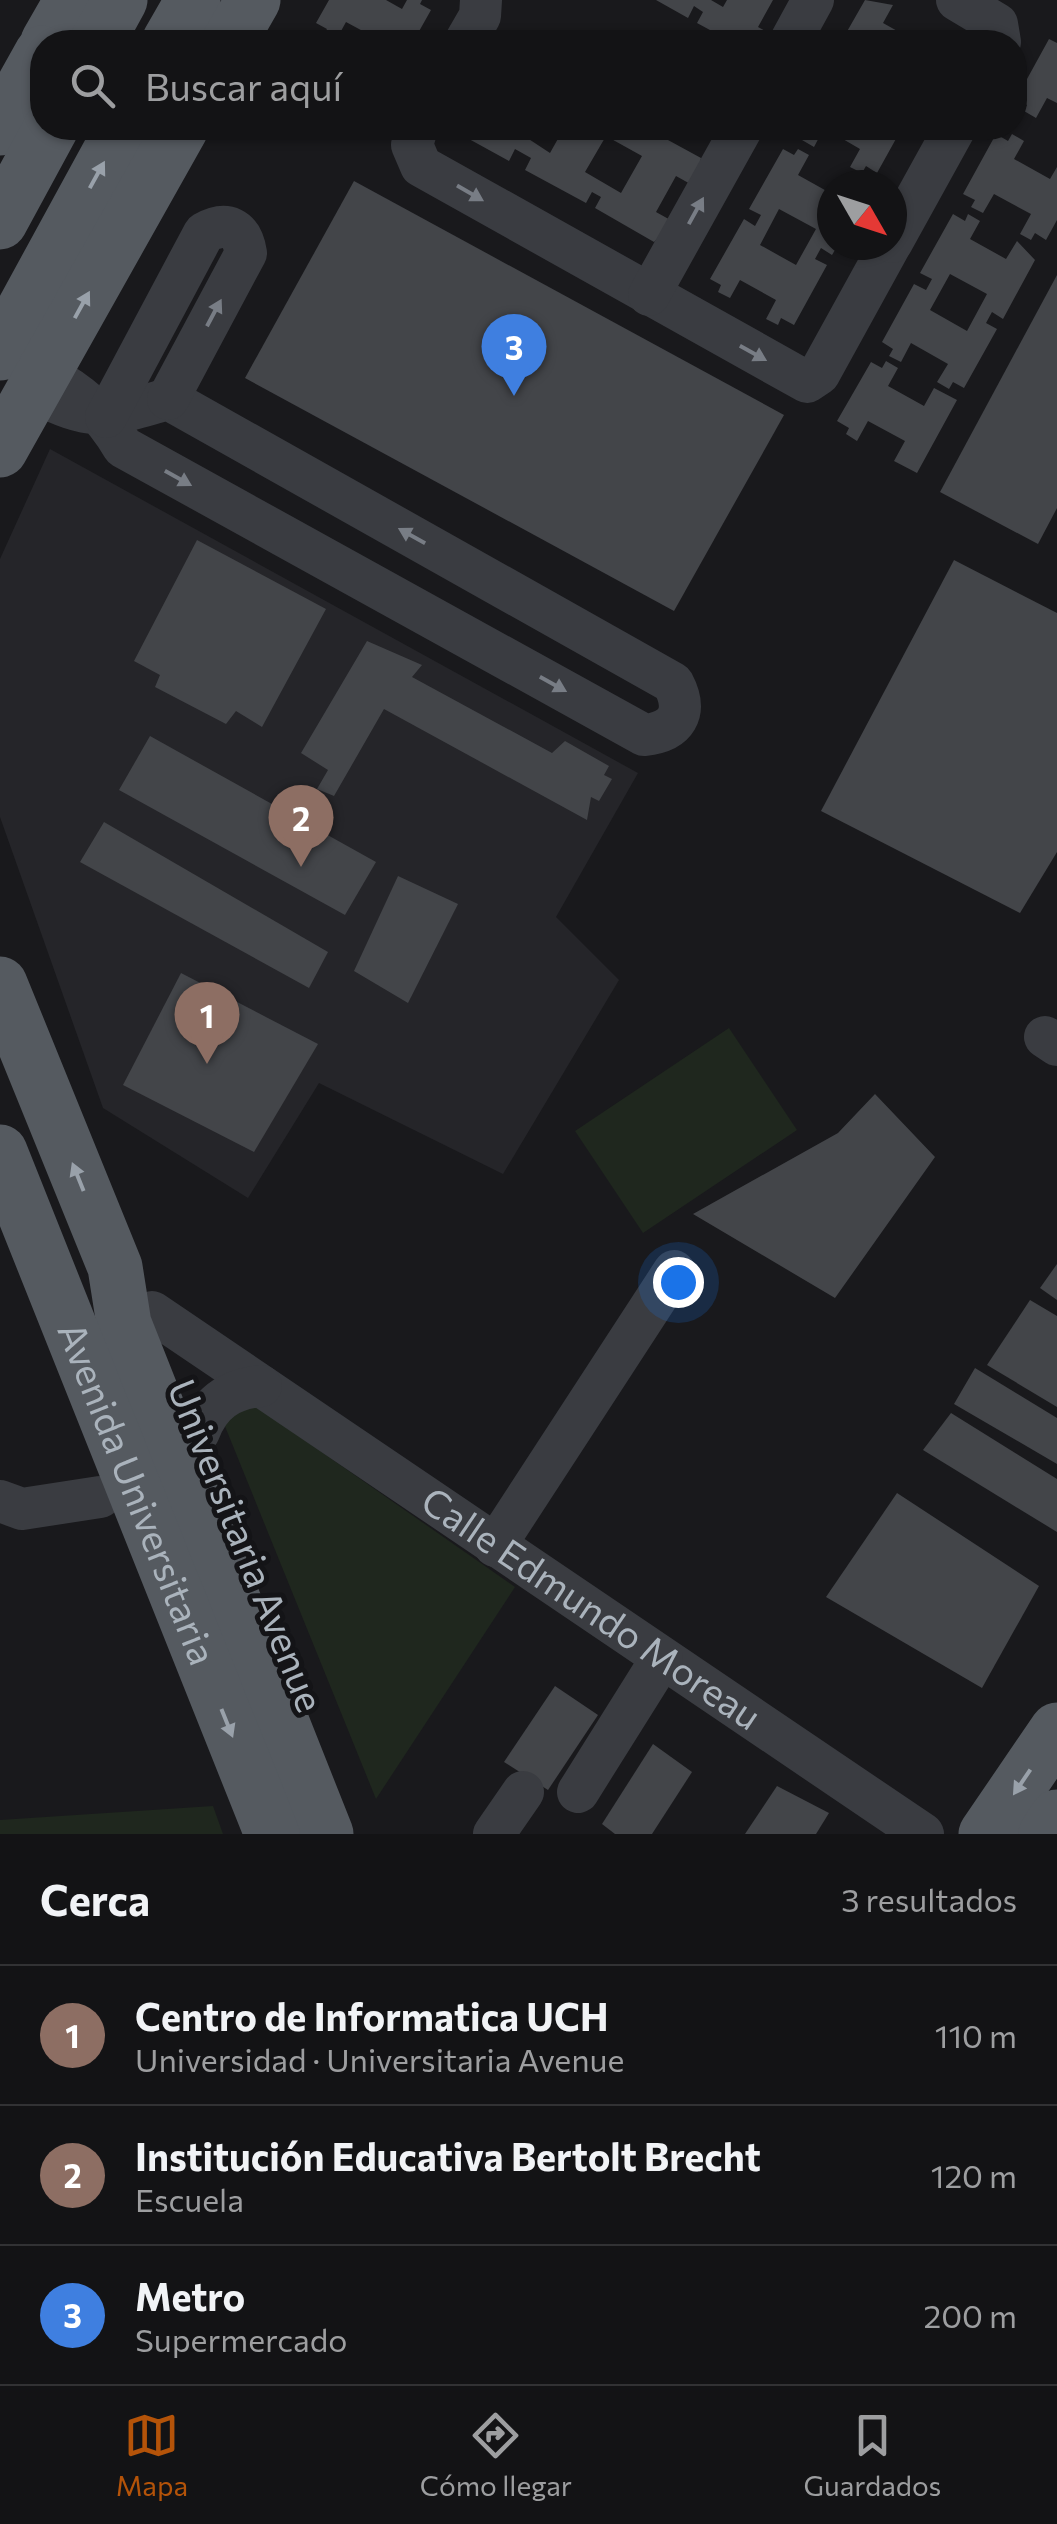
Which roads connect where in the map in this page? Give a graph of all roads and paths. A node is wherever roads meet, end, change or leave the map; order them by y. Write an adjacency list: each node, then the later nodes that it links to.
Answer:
1 (72, 0): 8 (main road)
2 (120, 0): 9 (main road)
3 (192, 0): 10 (main road)
4 (252, 0): 11 (main road)
5 (480, 0): 12 (street)
6 (813, 0): 13 (street)
7 (958, 0): 14 (street)
8 (55, 30)
9 (104, 30)
10 (176, 30)
11 (236, 30)
12 (472, 30)
13 (797, 30)
14 (997, 30)
15 (30, 74): 16 (main road)
16 (0, 128)
17 (44, 140): 24 (main road)
18 (118, 140): 27 (main road, one-way to 18)
19 (173, 140): 27 (main road, one-way to 19)
20 (413, 140): 26 (street, one-way to 26)
21 (735, 140): 26 (street, one-way to 21)
22 (948, 140): 23 (street)
23 (907, 215)
24 (0, 222)
25 (882, 260): 26 (street, one-way to 25)
26 (649, 295)
27 (26, 372): 29 (street); 30 (main road)
28 (168, 399): 29 (street); 29 (street, one-way to 29); 31 (street, one-way to 28)
29 (106, 417): 32 (street, one-way to 32)
30 (0, 450)
31 (497, 584): 32 (street); 32 (street, one-way to 31)
32 (468, 636)
33 (0, 984): 35 (main road, Universitaria Avenue, one-way to 33)
34 (0, 1152): 38 (main road, Avenida Universitaria)
35 (115, 1267): 37 (main road, Universitaria Avenue); 51 (main road, Universitaria Avenue)
36 (674, 1271): 43 (street)
37 (152, 1312): 39 (street, Calle Edmundo Moreau); 40 (main road, Universitaria Avenue)
38 (74, 1340): 41 (main road); 50 (main road, Avenida Universitaria, one-way to 50)
39 (260, 1386): 40 (street); 43 (street, Calle Edmundo Moreau)
40 (199, 1432): 52 (main road, Universitaria Avenue)
41 (100, 1497): 42 (street); 49 (main road)
42 (0, 1501)
43 (495, 1546): 44 (street, Calle Edmundo Moreau)
44 (662, 1658): 47 (street); 54 (street, Calle Edmundo Moreau)
45 (1057, 1730): 55 (main road, one-way to 55)
46 (523, 1792): 53 (street)
47 (578, 1792)
48 (1057, 1817): 56 (main road)
49 (232, 1834)
50 (272, 1834)
51 (326, 1834)
52 (359, 1834)
53 (494, 1834)
54 (923, 1834)
55 (986, 1834)
56 (1046, 1834)

